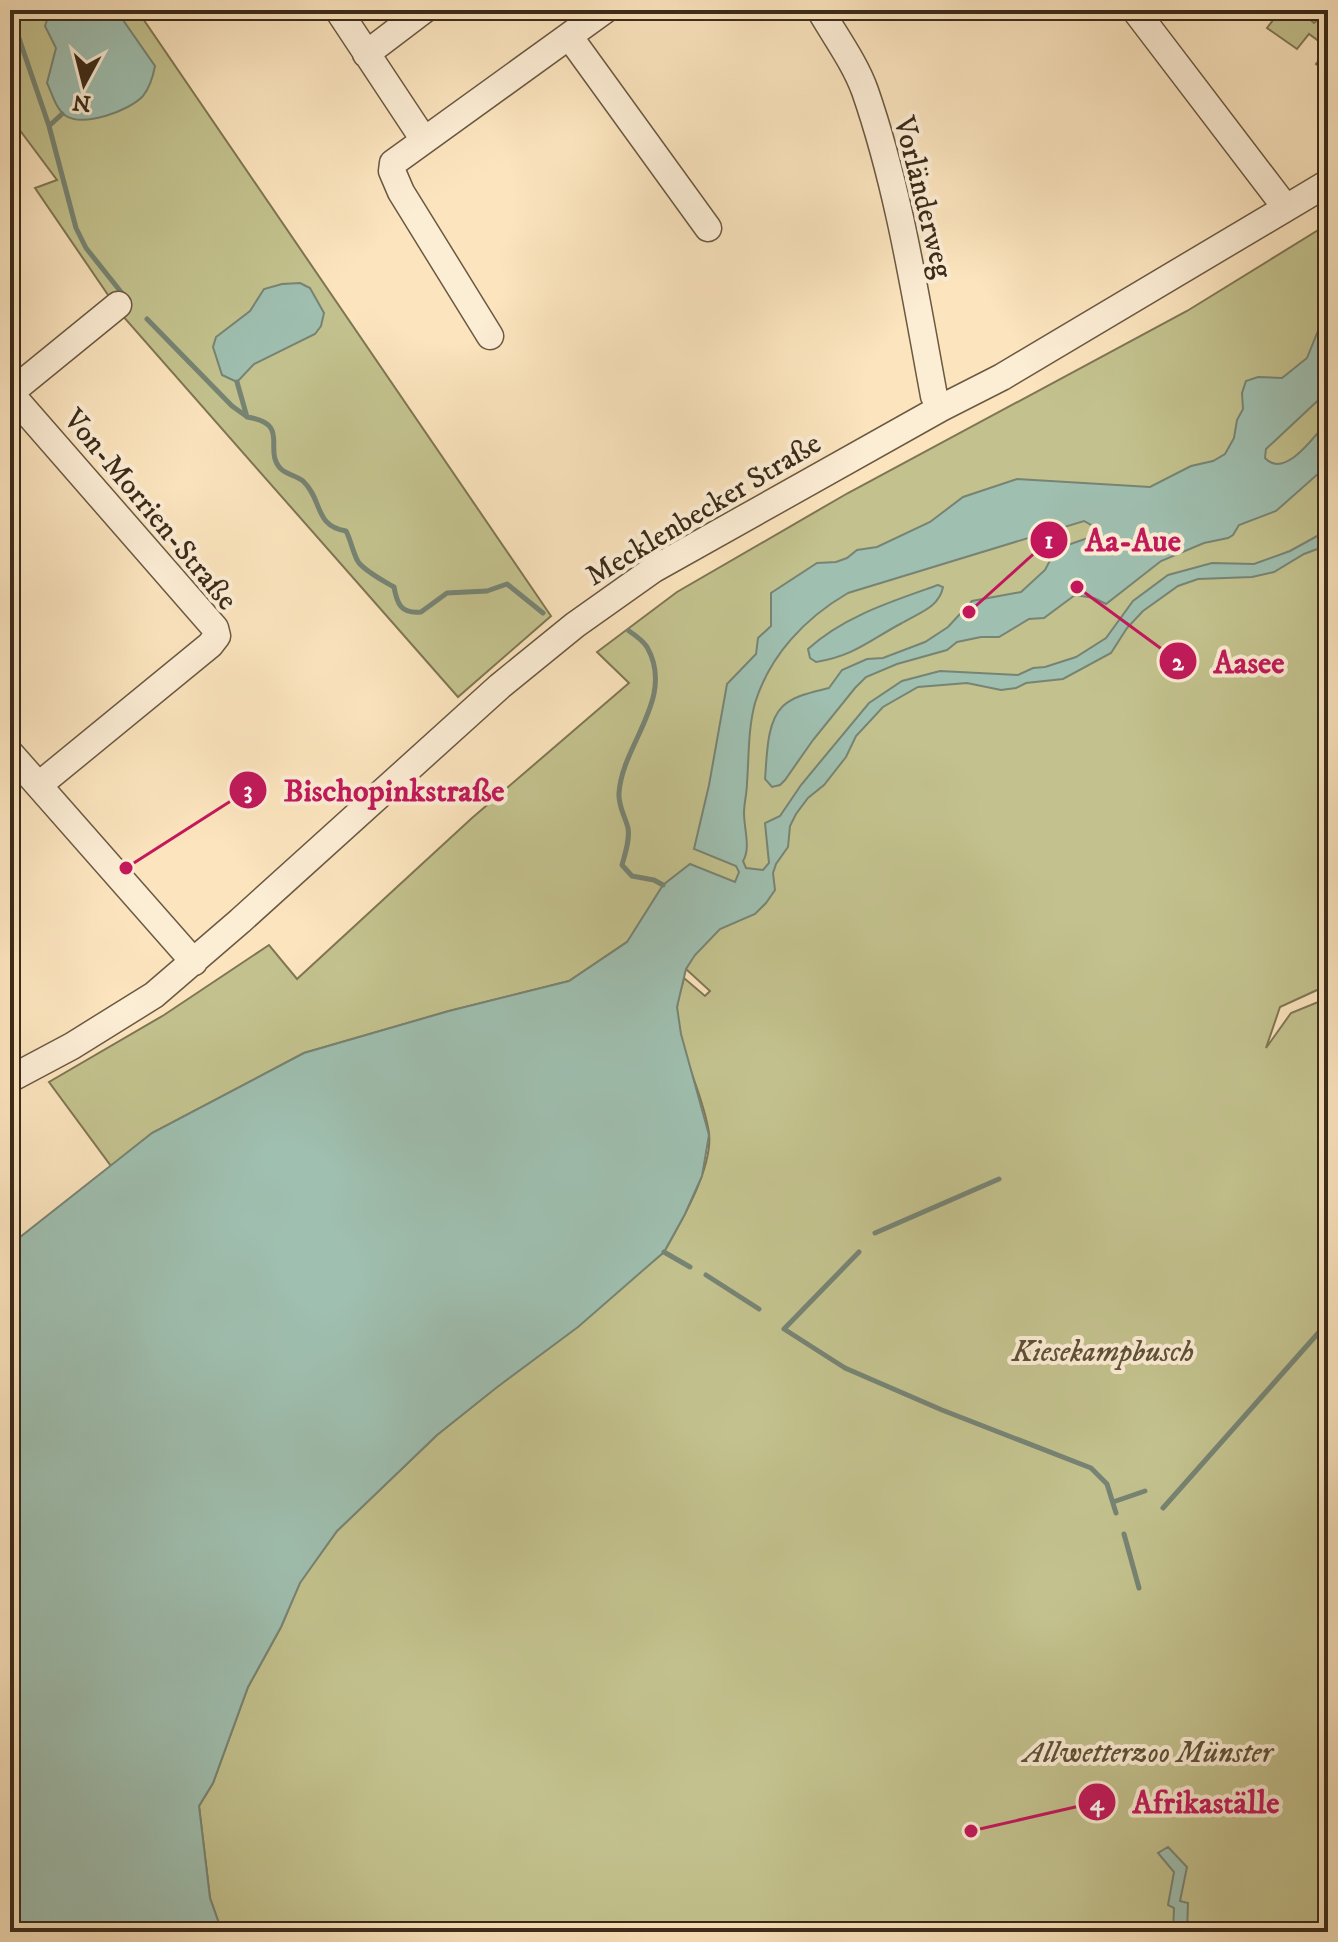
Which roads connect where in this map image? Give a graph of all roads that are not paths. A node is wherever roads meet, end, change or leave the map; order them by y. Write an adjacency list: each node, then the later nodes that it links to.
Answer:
1 (338, 10): 7 (street)
2 (424, 10): 7 (street)
3 (605, 10): 6 (street)
4 (820, 10): 15 (street, Vorländerweg)
5 (1135, 10): 10 (street)
6 (569, 36): 8 (street); 11 (street)
7 (366, 54): 8 (street)
8 (424, 140): 13 (street)
9 (1328, 183): 10 (street, Mecklenbecker Straße)
10 (1286, 208): 15 (street, Mecklenbecker Straße)
11 (708, 228)
12 (118, 305): 14 (street, Von-Morrien-Straße)
13 (490, 336)
14 (10, 393): 16 (street, Von-Morrien-Straße)
15 (941, 408): 17 (street, Mecklenbecker Straße)
16 (21, 772): 17 (street)
17 (194, 962): 18 (street, Mecklenbecker Straße)
18 (10, 1079)

